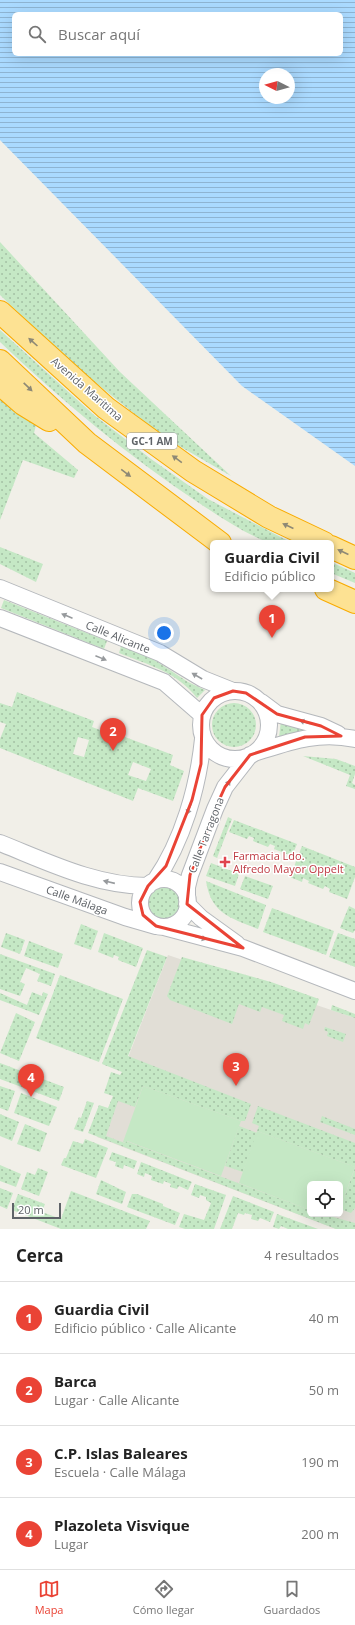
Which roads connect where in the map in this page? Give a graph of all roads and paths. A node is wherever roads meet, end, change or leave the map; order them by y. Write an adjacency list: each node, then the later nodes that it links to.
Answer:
1 (0, 312): 6 (highway, Avenida Maritima / GC-1 AM, one-way to 1)
2 (0, 360): 4 (highway, one-way to 4)
3 (0, 384): 4 (highway)
4 (87, 443): 5 (highway, one-way to 5)
5 (216, 540)
6 (318, 540)
7 (334, 548): 8 (highway, one-way to 7)
8 (355, 558)
9 (0, 588): 13 (street, Calle Alicante, one-way to 9)
10 (333, 592): 11 (highway)
11 (355, 602)
12 (0, 618): 15 (street, one-way to 15)
13 (233, 691): 14 (street); 15 (street)
14 (257, 699): 16 (street, one-way to 14); 18 (street)
15 (202, 715): 17 (street)
16 (348, 737): 18 (street)
17 (203, 739): 18 (street); 21 (street, one-way to 21)
18 (252, 754): 22 (street, Calle Tarragona, one-way to 18)
19 (0, 844): 21 (street, one-way to 19)
20 (0, 872): 23 (street, Calle Málaga)
21 (151, 883): 22 (street); 23 (street)
22 (187, 902): 23 (street); 24 (street, Calle Málaga)
23 (160, 926): 24 (street, Calle Málaga, one-way to 24)
24 (243, 948): 25 (street, Calle Málaga)
25 (355, 991)

